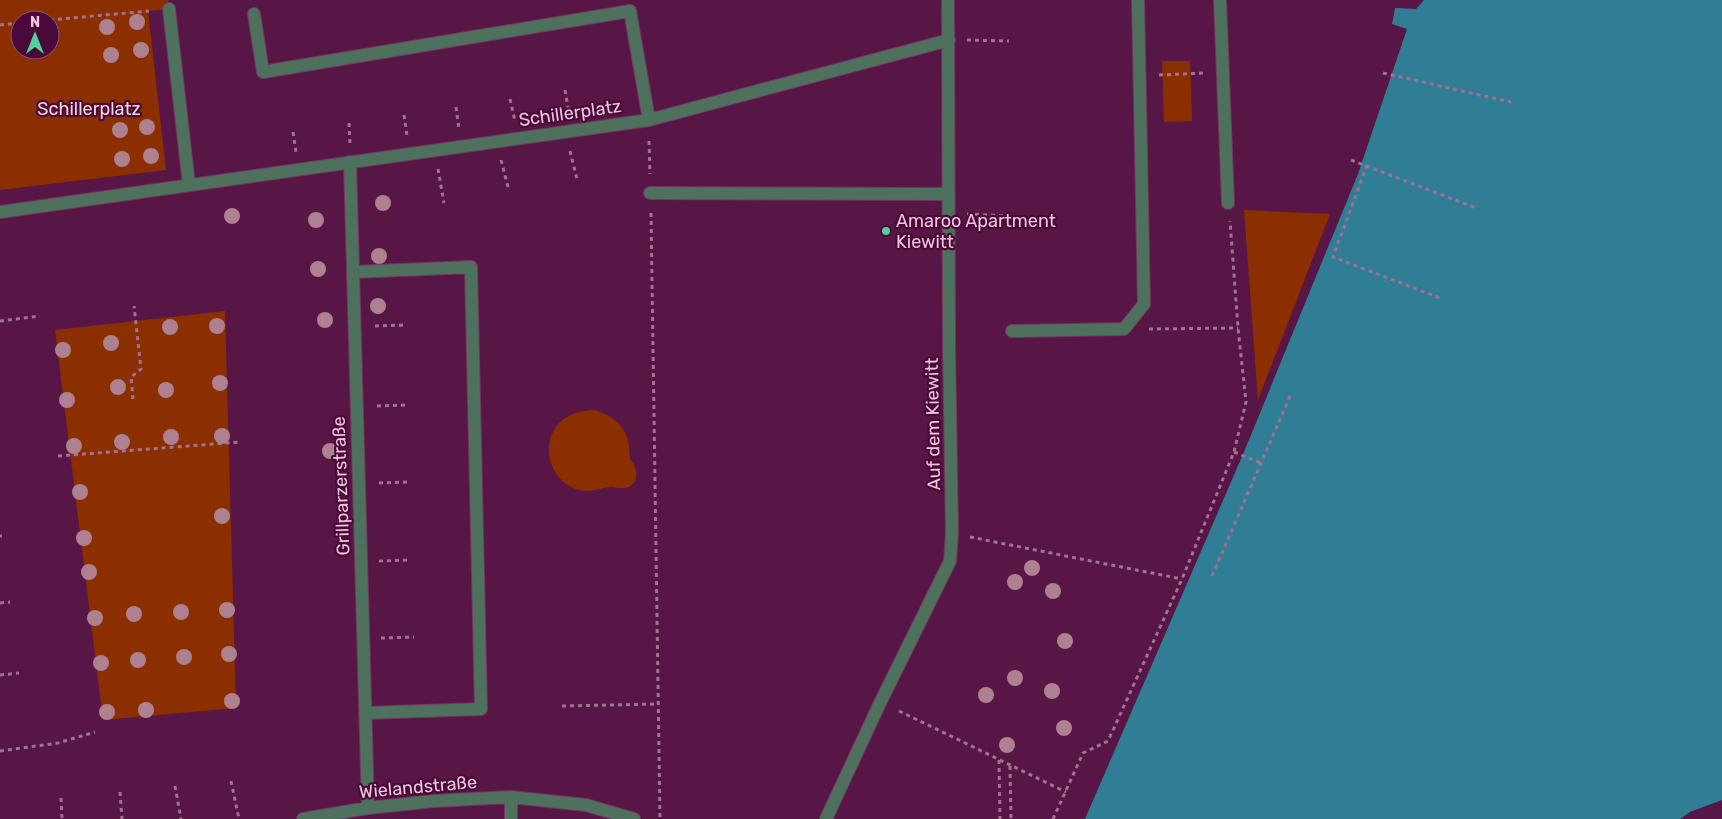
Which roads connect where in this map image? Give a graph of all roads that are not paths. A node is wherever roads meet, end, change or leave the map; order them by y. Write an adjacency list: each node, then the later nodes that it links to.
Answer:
1 (948, 0): 6 (street, Auf dem Kiewitt)
2 (1138, 0): 15 (street)
3 (1220, 0): 12 (street)
4 (169, 9): 9 (street)
5 (254, 14): 7 (street)
6 (949, 40): 7 (street, Schillerplatz); 11 (street, Auf dem Kiewitt)
7 (649, 120): 8 (street, Schillerplatz)
8 (350, 162): 9 (street, Schillerplatz); 14 (street, Grillparzerstraße)
9 (189, 185): 13 (street, Schillerplatz)
10 (650, 193): 11 (street)
11 (948, 194): 23 (street, Auf dem Kiewitt)
12 (1228, 203)
13 (0, 212)
14 (353, 272): 16 (street, Grillparzerstraße); 16 (street)
15 (1012, 330)
16 (365, 713): 18 (street, Grillparzerstraße)
17 (511, 797): 18 (street, Wielandstraße); 21 (street); 22 (street, Wielandstraße)
18 (368, 808): 19 (street, Wielandstraße)
19 (330, 816): 20 (street, Wielandstraße)
20 (304, 819)
21 (511, 819)
22 (634, 819)
23 (826, 819)

